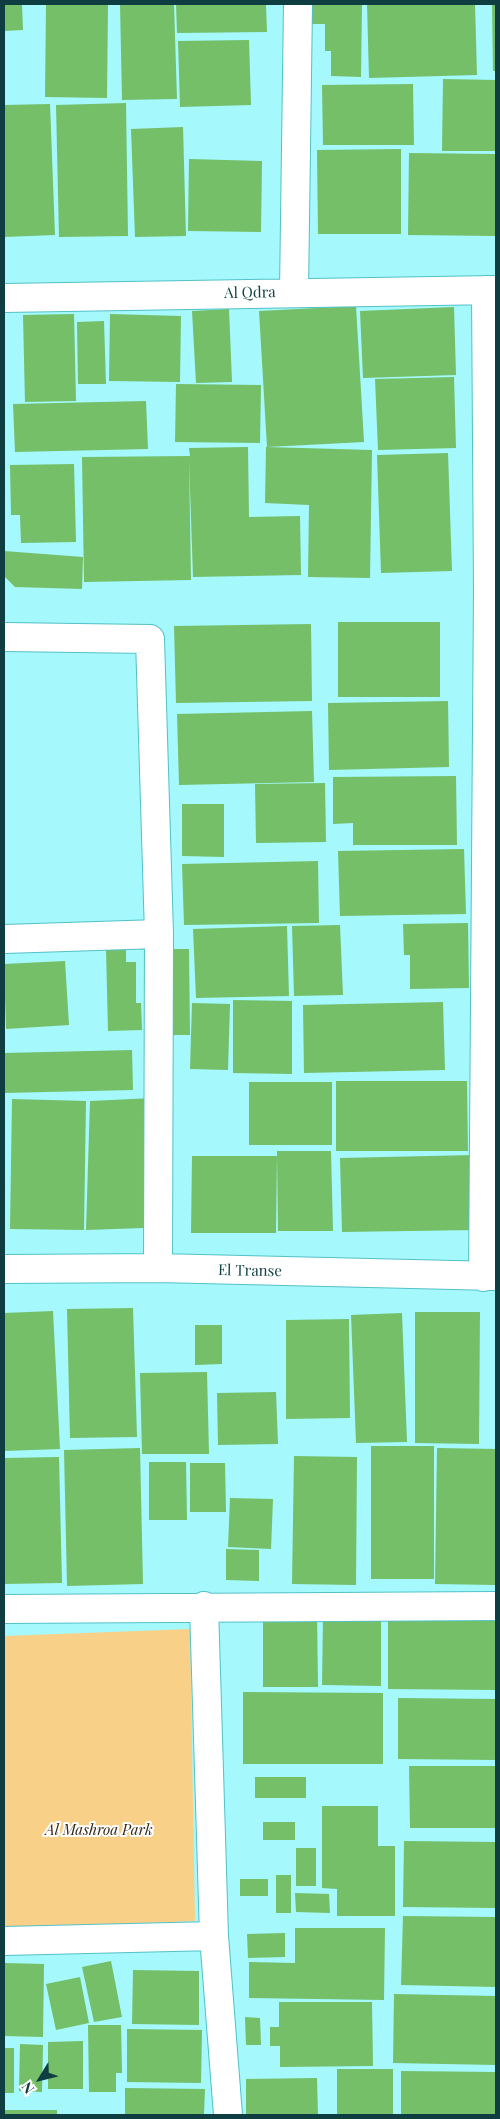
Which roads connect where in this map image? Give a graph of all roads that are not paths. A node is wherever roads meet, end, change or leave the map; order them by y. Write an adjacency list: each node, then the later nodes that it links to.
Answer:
1 (298, 4): 3 (street)
2 (491, 290): 3 (street, Al Qdra); 10 (street)
3 (294, 292): 4 (street, Al Qdra)
4 (4, 298)
5 (4, 637): 6 (street)
6 (159, 934): 7 (street); 8 (street)
7 (4, 939)
8 (158, 1268): 9 (street, El Transe); 10 (street, El Transe)
9 (4, 1269)
10 (490, 1277)
11 (204, 1606): 12 (street); 13 (street); 14 (street)
12 (496, 1606)
13 (4, 1608)
14 (214, 1936): 15 (street); 16 (street)
15 (4, 1941)
16 (228, 2115)

